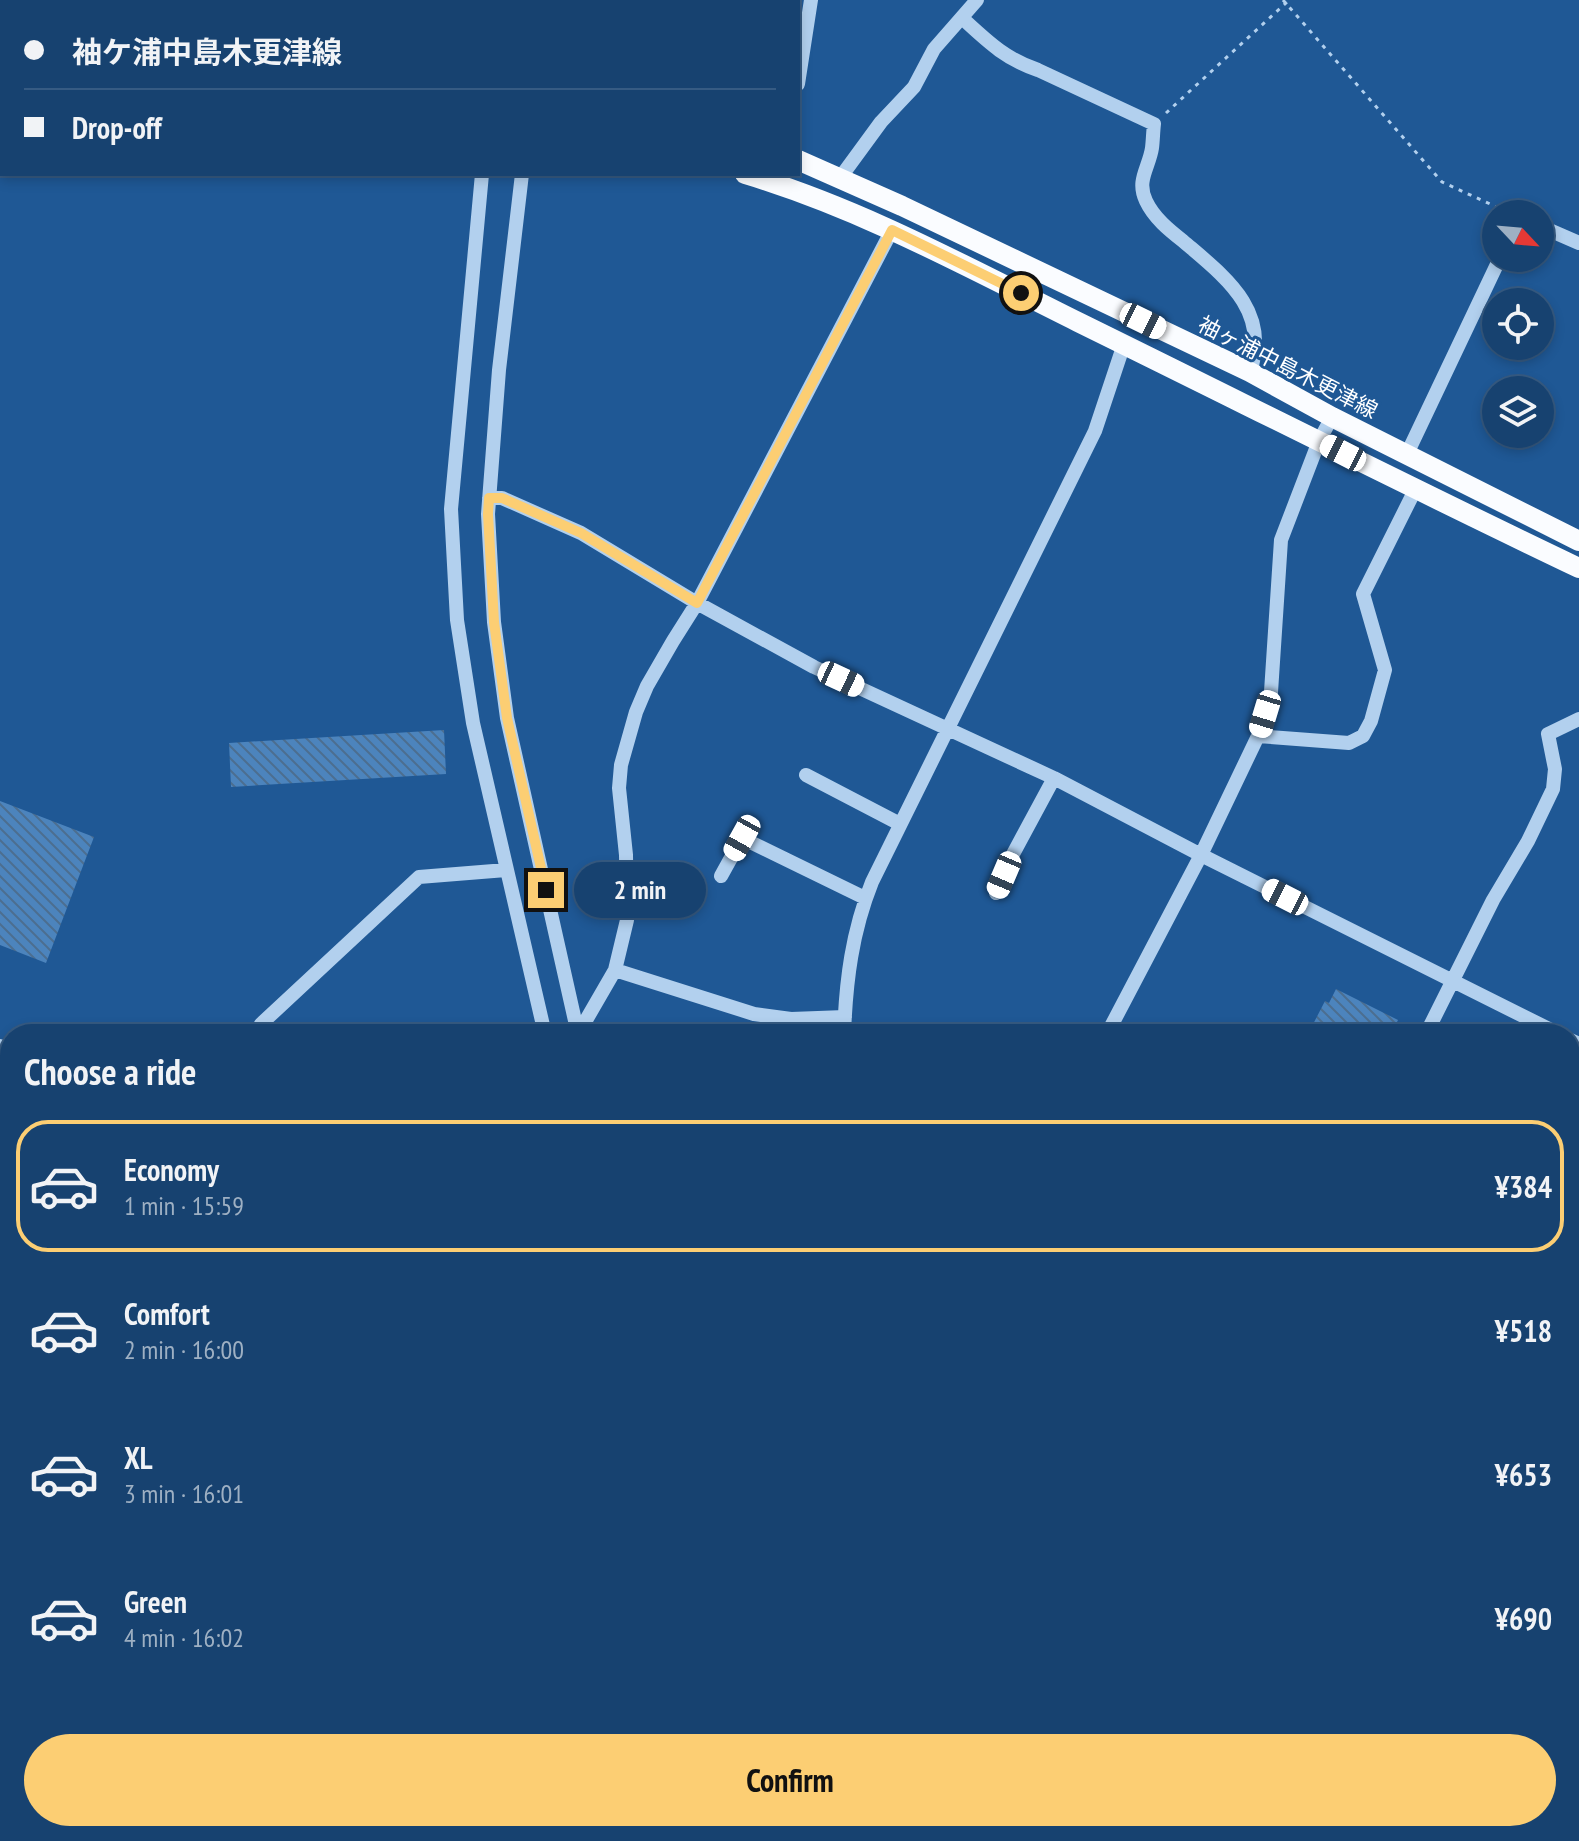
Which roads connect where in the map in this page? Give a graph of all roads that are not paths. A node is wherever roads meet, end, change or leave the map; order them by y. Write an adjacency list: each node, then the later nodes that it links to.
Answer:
1 (811, 0): 4 (street)
2 (977, 0): 3 (street)
3 (962, 18): 9 (street); 16 (street)
4 (800, 71)
5 (800, 161): 9 (main road, 袖ヶ浦中島木更津線)
6 (482, 176): 32 (street)
7 (522, 176): 21 (street)
8 (758, 176): 10 (main road)
9 (840, 178): 16 (main road, 袖ヶ浦中島木更津線)
10 (778, 179): 11 (main road)
11 (892, 230): 15 (main road); 24 (street)
12 (1554, 232): 13 (street)
13 (1579, 243)
14 (1493, 272): 19 (street)
15 (1124, 344): 18 (main road); 26 (street)
16 (1250, 372): 17 (main road, 袖ヶ浦中島木更津線)
17 (1332, 417): 18 (street); 19 (main road, 袖ヶ浦中島木更津線)
18 (1319, 441): 20 (main road); 27 (street)
19 (1406, 456): 22 (main road, 袖ヶ浦中島木更津線)
20 (1415, 490): 23 (main road); 27 (street)
21 (489, 498): 24 (street); 41 (street)
22 (1579, 541)
23 (1579, 568)
24 (697, 603): 26 (street); 36 (street)
25 (1579, 719): 37 (street)
26 (948, 729): 29 (street); 30 (street)
27 (1258, 736): 31 (street)
28 (806, 775): 30 (street)
29 (1054, 778): 31 (street); 34 (street)
30 (900, 824): 35 (street)
31 (1201, 855): 37 (street); 44 (street)
32 (506, 870): 39 (street); 40 (street)
33 (721, 876): 35 (street)
34 (996, 893)
35 (865, 898): 38 (street)
36 (615, 970): 38 (street); 42 (street)
37 (1452, 981): 45 (street); 46 (street)
38 (845, 1017): 43 (street)
39 (261, 1024)
40 (543, 1024)
41 (576, 1024)
42 (584, 1024)
43 (845, 1024)
44 (1112, 1024)
45 (1431, 1024)
46 (1539, 1024)

